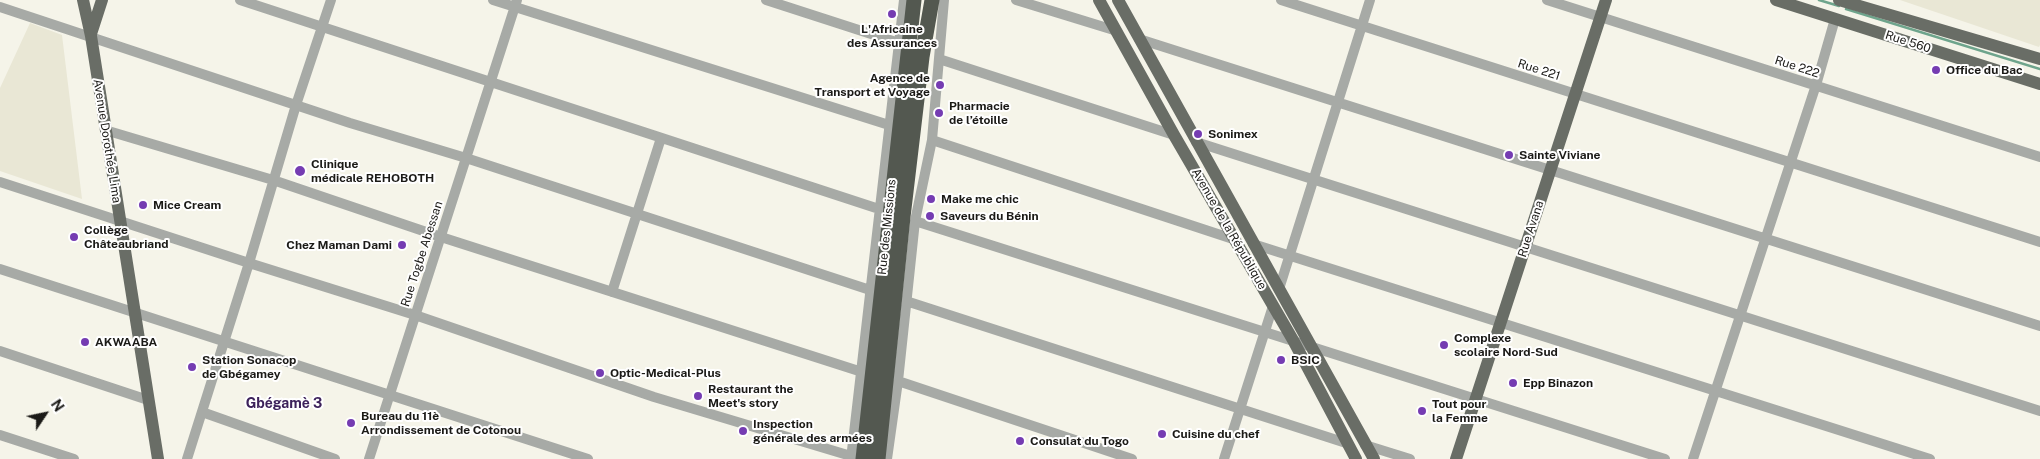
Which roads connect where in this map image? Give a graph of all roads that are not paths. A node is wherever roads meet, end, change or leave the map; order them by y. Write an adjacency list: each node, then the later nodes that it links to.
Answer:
1 (83, 0): 27 (main road, Avenue Dorothée Lima)
2 (102, 0): 27 (main road)
3 (240, 0): 25 (street)
4 (331, 0): 25 (street)
5 (493, 0): 20 (street)
6 (766, 0): 29 (street)
7 (904, 0): 29 (street)
8 (914, 0): 91 (highway, Rue des Missions)
9 (932, 0): 98 (highway, Rue des Missions)
10 (944, 0): 31 (street)
11 (1016, 0): 26 (street)
12 (1099, 0): 26 (main road, Avenue de la République)
13 (1118, 0): 28 (main road, Avenue de la République)
14 (1281, 0): 24 (street, Rue 221)
15 (1370, 0): 24 (street)
16 (1547, 0): 22 (street, Rue 222)
17 (1606, 0): 22 (main road, Rue Avana)
18 (1776, 0): 23 (main road, Rue 560)
19 (1839, 0): 30 (main road, Rue 560)
20 (516, 4): 32 (street, Rue Togbe Abessan); 38 (street)
21 (0, 6): 27 (street)
22 (1600, 17): 34 (street, Rue 222); 35 (main road, Rue Avana)
23 (1836, 19): 33 (main road, Rue 560); 34 (street)
24 (1362, 26): 35 (street, Rue 221); 36 (street)
25 (322, 27): 32 (street); 37 (street)
26 (1117, 31): 40 (main road, Avenue de la République)
27 (91, 36): 37 (street); 39 (main road, Avenue Dorothée Lima)
28 (1139, 39): 36 (street); 43 (main road, Avenue de la République)
29 (899, 43): 38 (street)
30 (2040, 59)
31 (940, 60): 40 (street); 42 (street)
32 (491, 82): 41 (street); 45 (street, Rue Togbe Abessan)
33 (2040, 84)
34 (1816, 85): 44 (street, Rue 222); 46 (street)
35 (1575, 94): 46 (street, Rue 221); 47 (main road, Rue Avana)
36 (1338, 102): 47 (street); 48 (street)
37 (296, 105): 45 (street); 49 (street)
38 (889, 125): 51 (street)
39 (105, 130): 49 (street); 53 (main road, Avenue Dorothée Lima)
40 (1174, 134): 57 (main road, Avenue de la République)
41 (662, 138): 51 (street); 52 (street)
42 (932, 140): 54 (street); 57 (street)
43 (1196, 142): 48 (street); 59 (main road, Avenue de la République)
44 (2040, 157)
45 (466, 158): 52 (street); 55 (street, Rue Togbe Abessan)
46 (1790, 163): 56 (street); 58 (street, Rue 221)
47 (1550, 170): 56 (street); 60 (main road, Rue Avana)
48 (1313, 179): 60 (street); 61 (street)
49 (273, 180): 55 (street); 62 (street)
50 (0, 182): 53 (street)
51 (879, 209): 65 (street)
52 (637, 214): 65 (street); 66 (street)
53 (119, 219): 62 (street); 69 (main road, Avenue Dorothée Lima)
54 (915, 221): 67 (street); 74 (street)
55 (441, 237): 66 (street); 70 (street, Rue Togbe Abessan)
56 (1764, 238): 71 (street); 73 (street)
57 (1236, 240): 68 (main road, Avenue de la République)
58 (2040, 242)
59 (1253, 244): 61 (street); 64 (main road, Avenue de la République)
60 (1526, 247): 71 (street); 72 (main road, Rue Avana)
61 (1289, 256): 64 (street); 72 (street)
62 (249, 263): 70 (street); 76 (street)
63 (0, 269): 69 (street)
64 (1279, 288): 77 (main road, Avenue de la République)
65 (870, 290): 79 (street)
66 (612, 292): 79 (street)
67 (906, 301): 80 (street); 85 (street)
68 (1273, 306): 74 (street); 75 (main road, Avenue de la République)
69 (134, 313): 76 (street); 84 (main road, Avenue Dorothée Lima)
70 (416, 315): 82 (street, Rue Togbe Abessan); 91 (street)
71 (1740, 315): 81 (street); 86 (street)
72 (1501, 322): 81 (street); 83 (main road, Rue Avana)
73 (2040, 326)
74 (1265, 331): 75 (street); 85 (street)
75 (1292, 340): 77 (street); 89 (main road, Avenue de la République)
76 (223, 342): 82 (street); 87 (street)
77 (1312, 347): 83 (street); 90 (main road, Avenue de la République)
78 (0, 351): 84 (street)
79 (862, 372): 91 (street)
80 (898, 381): 99 (street); 100 (street)
81 (1716, 391): 107 (street); 108 (street)
82 (389, 396): 96 (street, Rue Togbe Abessan); 97 (street)
83 (1476, 399): 105 (main road, Rue Avana); 106 (street)
84 (148, 400): 93 (main road, Avenue Dorothée Lima)
85 (1240, 408): 89 (street); 101 (street)
86 (2040, 411)
87 (202, 412): 94 (street); 95 (street)
88 (0, 435): 92 (street)
89 (1346, 443): 102 (main road, Avenue de la République)
90 (1366, 445): 103 (main road, Avenue de la République); 104 (street)
91 (857, 458)
92 (74, 459)
93 (158, 459)
94 (187, 459)
95 (335, 459)
96 (369, 459)
97 (588, 459)
98 (878, 459)
99 (887, 459)
100 (1132, 459)
101 (1224, 459)
102 (1356, 459)
103 (1374, 459)
104 (1410, 459)
105 (1456, 459)
106 (1665, 459)
107 (1693, 459)
108 (1930, 459)

